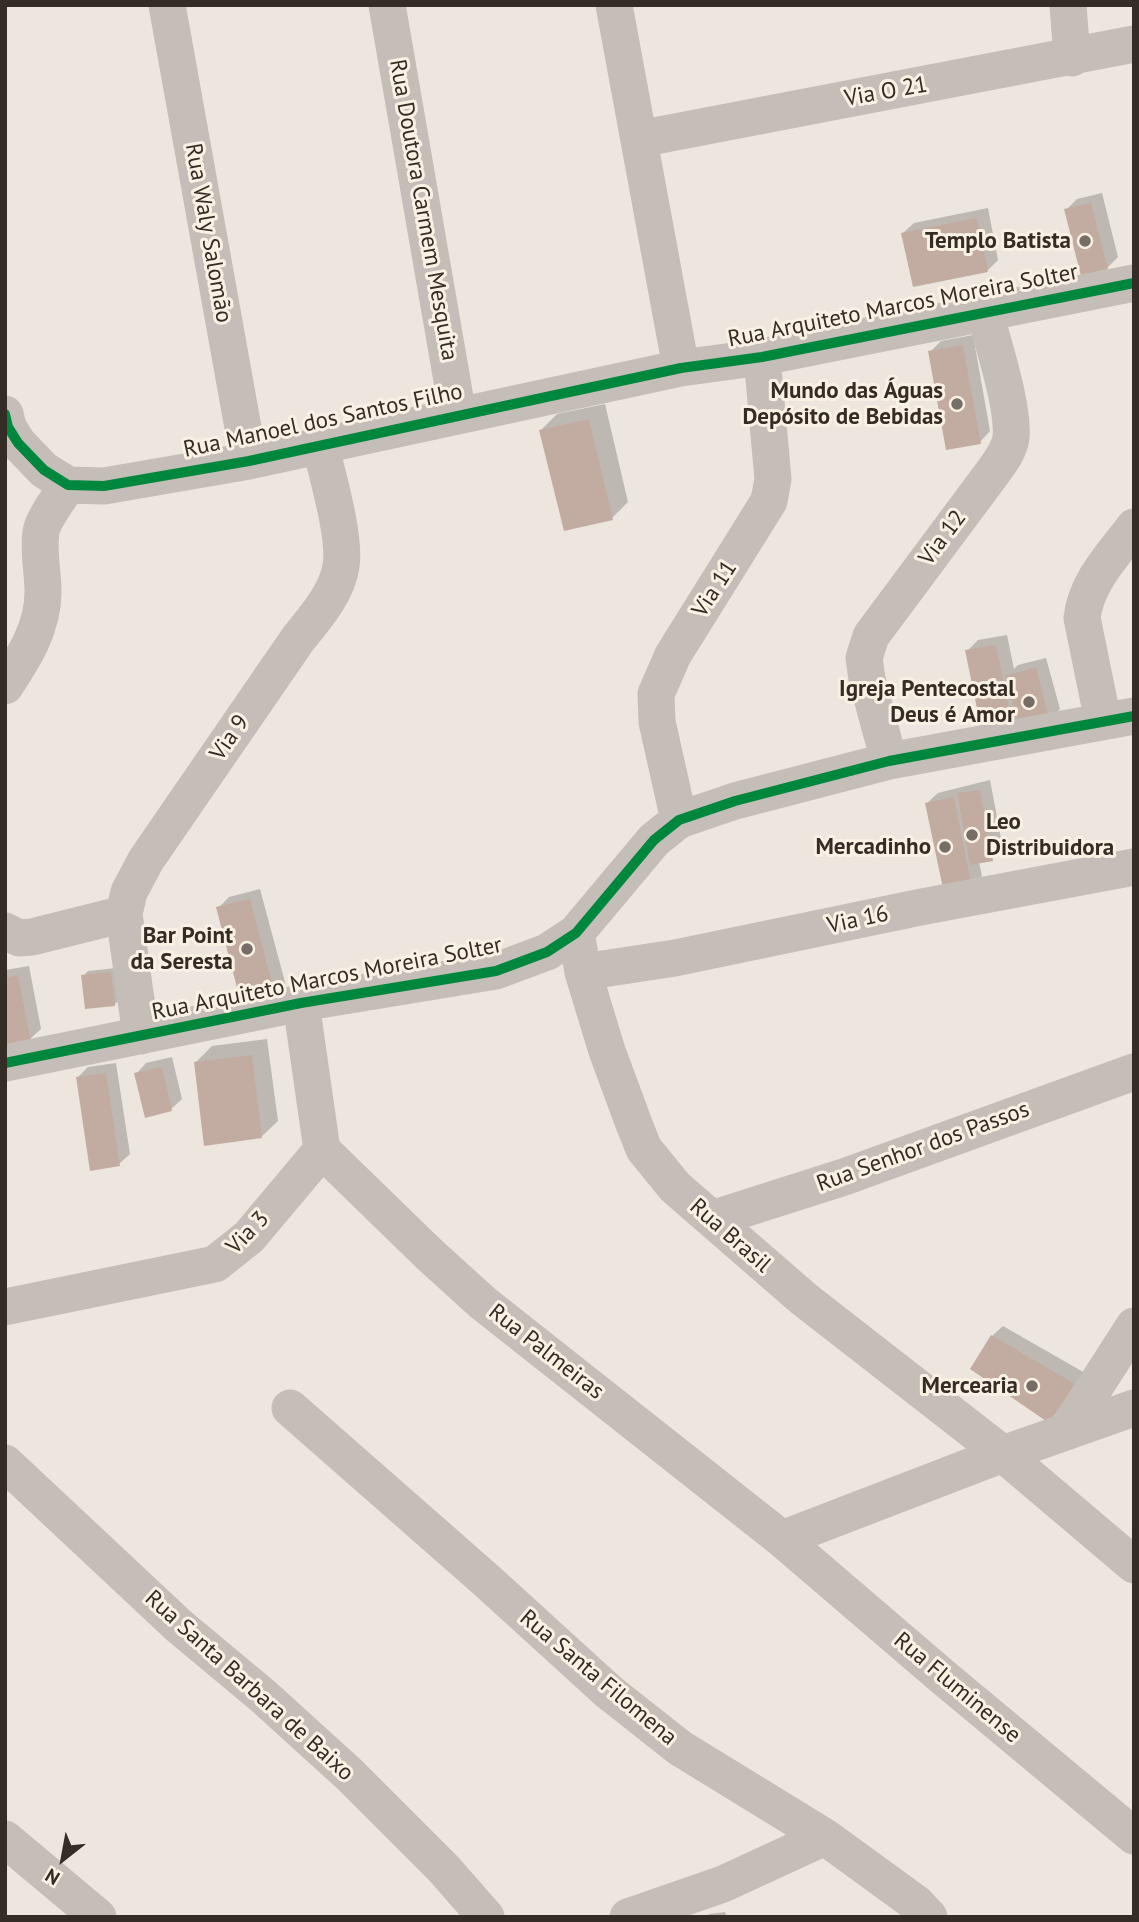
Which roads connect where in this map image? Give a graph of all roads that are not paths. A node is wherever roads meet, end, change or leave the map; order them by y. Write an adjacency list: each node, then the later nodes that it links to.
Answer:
1 (167, 5): 15 (street, Rua Waly Salomão)
2 (387, 5): 13 (street, Rua Doutora Carmem Mesquita)
3 (614, 5): 7 (street)
4 (1068, 5): 6 (street)
5 (1134, 44): 6 (street, Via O 21)
6 (1072, 58): 7 (street, Via O 21)
7 (639, 139): 11 (street)
8 (1134, 283): 9 (street, Rua Arquiteto Marcos Moreira Solter)
9 (985, 312): 10 (street, Rua Arquiteto Marcos Moreira Solter); 20 (street, Via 12)
10 (762, 357): 11 (street, Rua Arquiteto Marcos Moreira Solter); 21 (street, Via 11)
11 (681, 368): 13 (street, Rua Manoel dos Santos Filho)
12 (5, 414): 16 (street)
13 (458, 415): 14 (street, Rua Manoel dos Santos Filho)
14 (320, 444): 15 (street, Rua Manoel dos Santos Filho); 23 (street, Via 9)
15 (249, 461): 16 (street, Rua Manoel dos Santos Filho)
16 (68, 485): 18 (street)
17 (1134, 527): 19 (street)
18 (5, 686)
19 (1119, 718): 20 (street, Rua Arquiteto Marcos Moreira Solter)
20 (889, 761): 21 (street, Rua Arquiteto Marcos Moreira Solter)
21 (679, 820): 25 (street, Rua Arquiteto Marcos Moreira Solter)
22 (1134, 867): 26 (street, Via 16)
23 (124, 914): 24 (street); 28 (street, Via 9)
24 (5, 931)
25 (576, 933): 26 (street, Rua Brasil); 27 (street, Rua Arquiteto Marcos Moreira Solter)
26 (583, 972): 32 (street, Rua Brasil)
27 (301, 1003): 28 (street, Rua Arquiteto Marcos Moreira Solter); 31 (street)
28 (141, 1036): 29 (street, Rua Arquiteto Marcos Moreira Solter)
29 (5, 1063)
30 (1134, 1072): 32 (street, Rua Senhor dos Passos)
31 (322, 1150): 33 (street, Via 3); 40 (street, Rua Palmeiras)
32 (712, 1219): 38 (street, Rua Brasil)
33 (5, 1307)
34 (1134, 1326): 37 (street)
35 (1134, 1408): 37 (street)
36 (290, 1409): 43 (street, Rua Santa Filomena)
37 (1066, 1432): 38 (street)
38 (1003, 1454): 40 (street); 41 (street, Rua Brasil)
39 (5, 1463): 47 (street, Rua Santa Barbara de Baixo)
40 (782, 1539): 42 (street, Rua Fluminense)
41 (1134, 1565)
42 (1134, 1836)
43 (825, 1837): 45 (street, Rua Santa Filomena); 48 (street)
44 (5, 1839): 46 (street)
45 (917, 1912)
46 (98, 1917)
47 (485, 1917)
48 (628, 1917)

